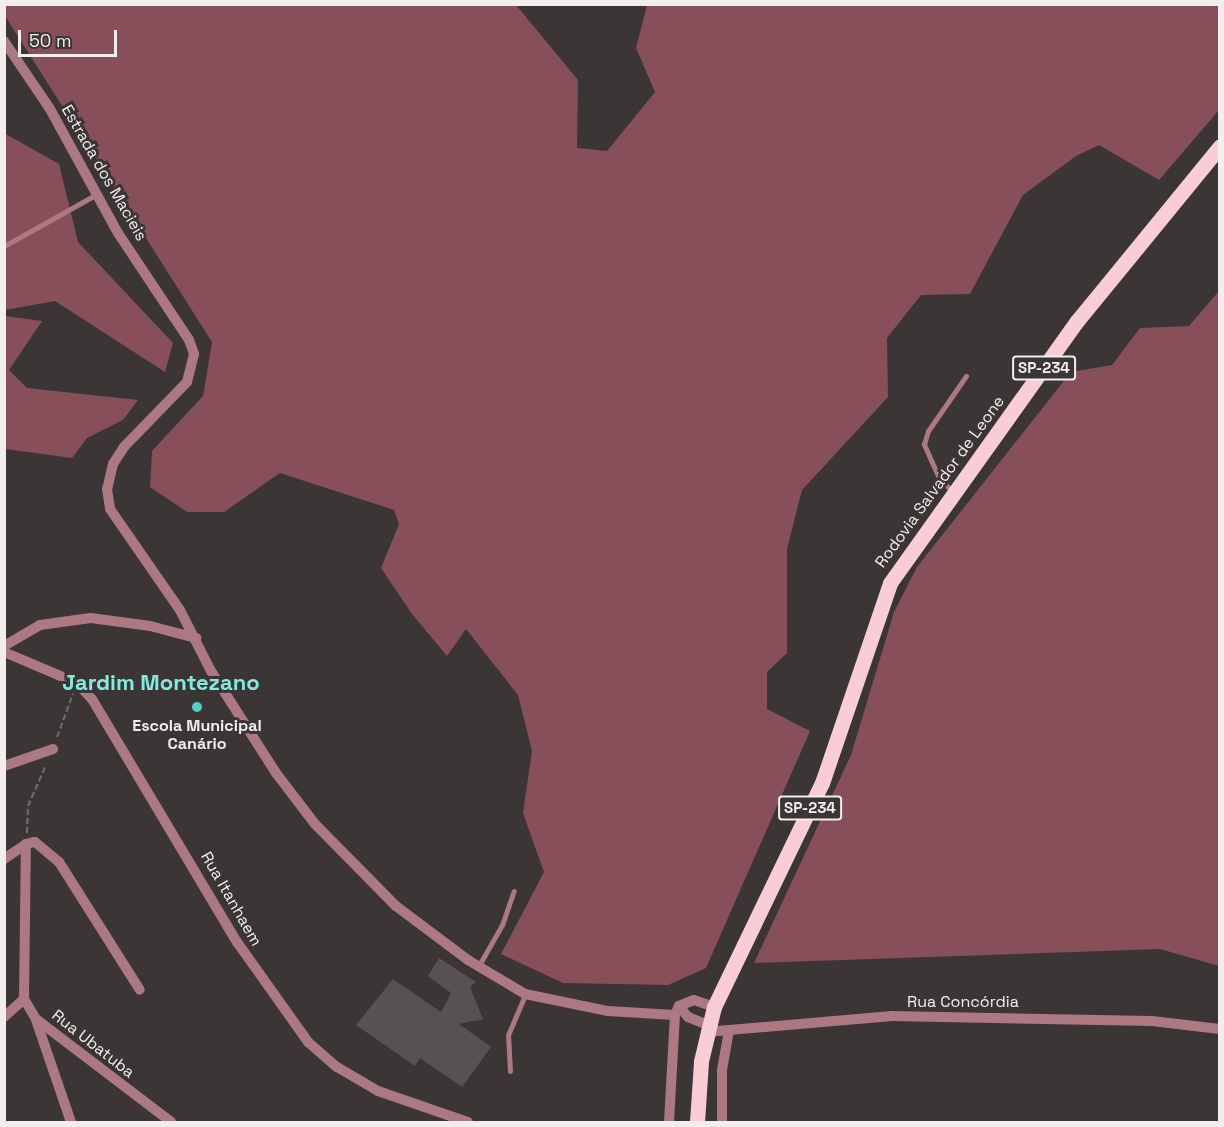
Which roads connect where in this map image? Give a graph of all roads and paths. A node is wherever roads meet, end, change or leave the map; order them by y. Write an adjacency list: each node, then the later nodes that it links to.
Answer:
1 (4, 41): 3 (street, Estrada dos Macieis)
2 (1220, 146): 6 (main road, Rodovia Salvador de Leone / SP-234)
3 (98, 194): 4 (lane); 7 (street, Estrada dos Macieis)
4 (4, 246)
5 (966, 376): 6 (lane)
6 (954, 493): 19 (main road, Rodovia Salvador de Leone / SP-234)
7 (195, 638): 8 (street); 15 (street, Estrada dos Macieis)
8 (4, 646)
9 (4, 651): 29 (street, Rua Itanhaem)
10 (53, 749): 11 (street)
11 (4, 766)
12 (26, 844): 13 (street); 16 (street); 18 (street)
13 (4, 859)
14 (514, 891): 15 (lane)
15 (478, 967): 17 (street, Estrada dos Macieis)
16 (140, 990)
17 (525, 994): 20 (street, Estrada dos Macieis); 26 (lane)
18 (24, 999): 21 (street); 22 (street, Rua Ubatuba)
19 (714, 1007): 20 (street, Estrada dos Macieis); 23 (main road, Rodovia Salvador de Leone / SP-234)
20 (677, 1010): 23 (street); 30 (street)
21 (4, 1017)
22 (36, 1019): 27 (street); 28 (street, Rua Ubatuba)
23 (707, 1029): 25 (street, Rua Concórdia); 31 (main road, Rodovia Salvador de Leone / SP-234)
24 (1220, 1029): 25 (street, Rua Concórdia)
25 (729, 1031): 32 (street)
26 (510, 1071)
27 (71, 1122)
28 (171, 1122)
29 (468, 1122)
30 (669, 1122)
31 (697, 1122)
32 (722, 1122)

